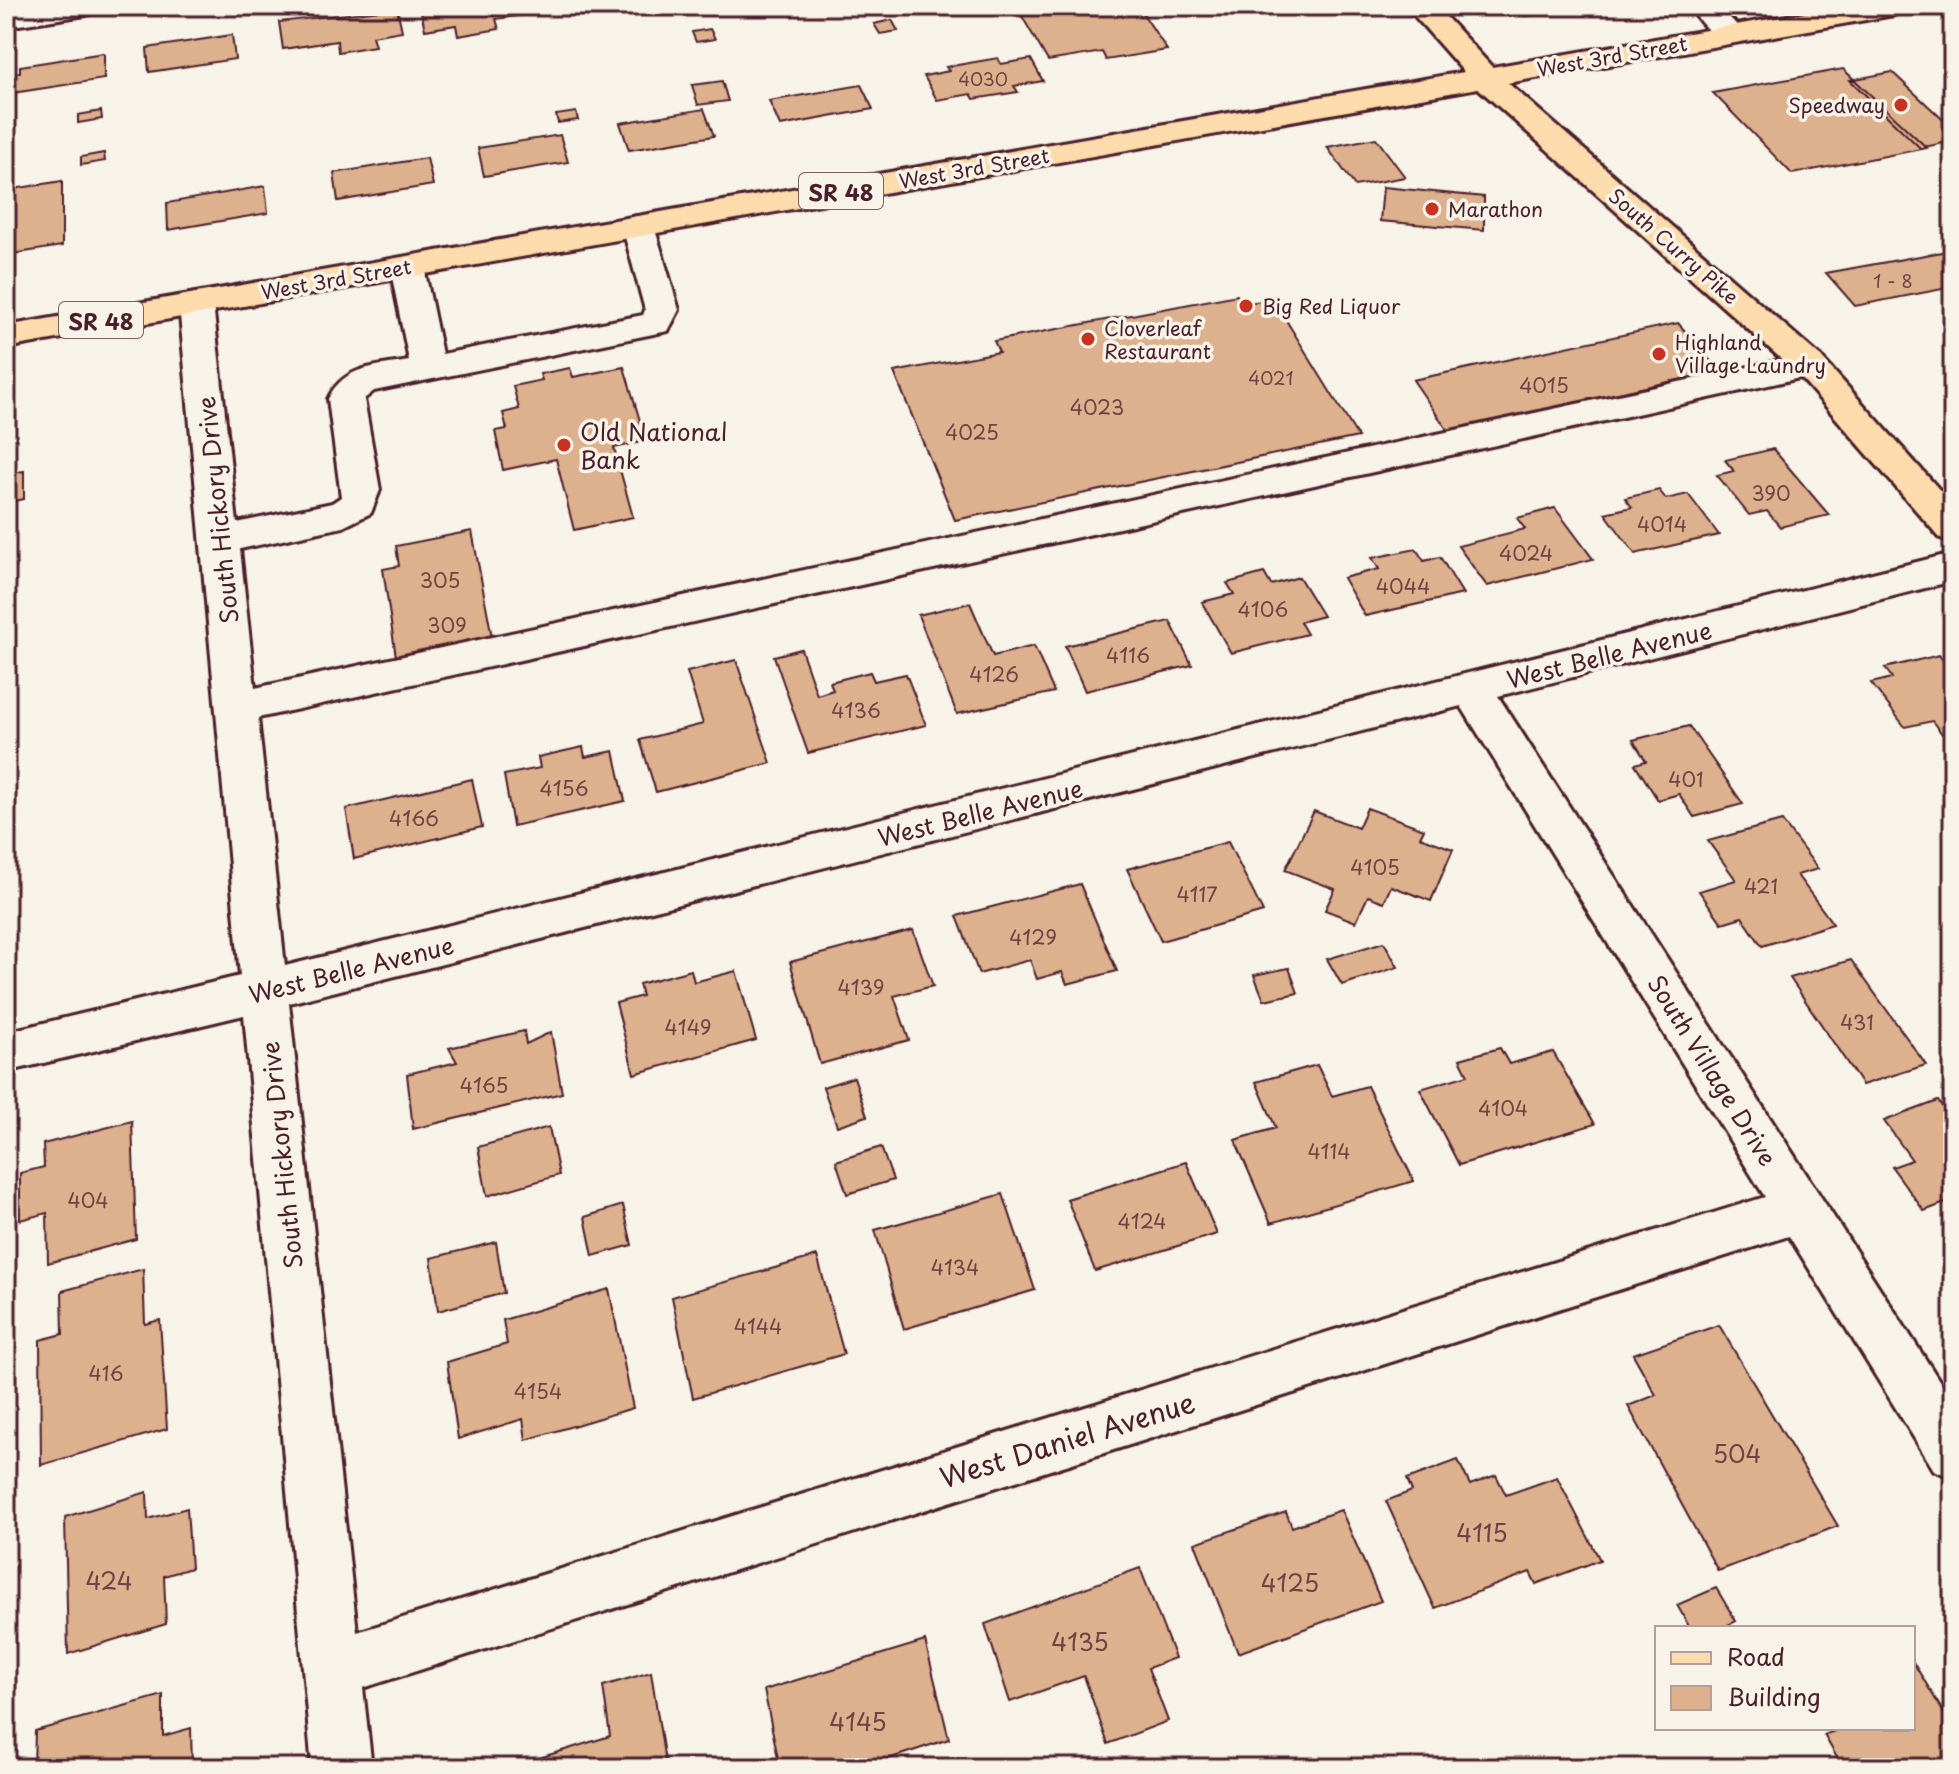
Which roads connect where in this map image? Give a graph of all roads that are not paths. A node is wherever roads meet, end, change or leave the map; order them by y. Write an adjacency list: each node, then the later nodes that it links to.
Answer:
1 (86, 6): 5 (street)
2 (1420, 6): 7 (main road, South Curry Pike)
3 (1703, 6): 6 (street)
4 (1894, 6): 6 (main road, West 3rd Street / SR 48)
5 (6, 18)
6 (1731, 35): 7 (main road, West 3rd Street / SR 48)
7 (1486, 79): 8 (main road, West 3rd Street / SR 48); 12 (main road, South Curry Pike)
8 (638, 226): 9 (main road, West 3rd Street / SR 48); 13 (street)
9 (407, 267): 10 (main road, West 3rd Street / SR 48); 13 (street)
10 (196, 304): 11 (main road, West 3rd Street / SR 48); 15 (street, South Hickory Drive)
11 (6, 337)
12 (1809, 365): 14 (main road, South Curry Pike); 18 (street)
13 (428, 369): 15 (street)
14 (1953, 529)
15 (220, 540): 18 (street, South Hickory Drive)
16 (1953, 567): 17 (street, West Belle Avenue)
17 (1472, 689): 19 (street, West Belle Avenue); 21 (street, South Village Drive)
18 (237, 707): 19 (street, South Hickory Drive)
19 (265, 990): 20 (street, West Belle Avenue); 23 (street, South Hickory Drive)
20 (6, 1052)
21 (1801, 1209): 22 (street, South Village Drive); 23 (street, West Daniel Avenue)
22 (1953, 1451)
23 (332, 1669): 24 (street, South Hickory Drive)
24 (342, 1768)

